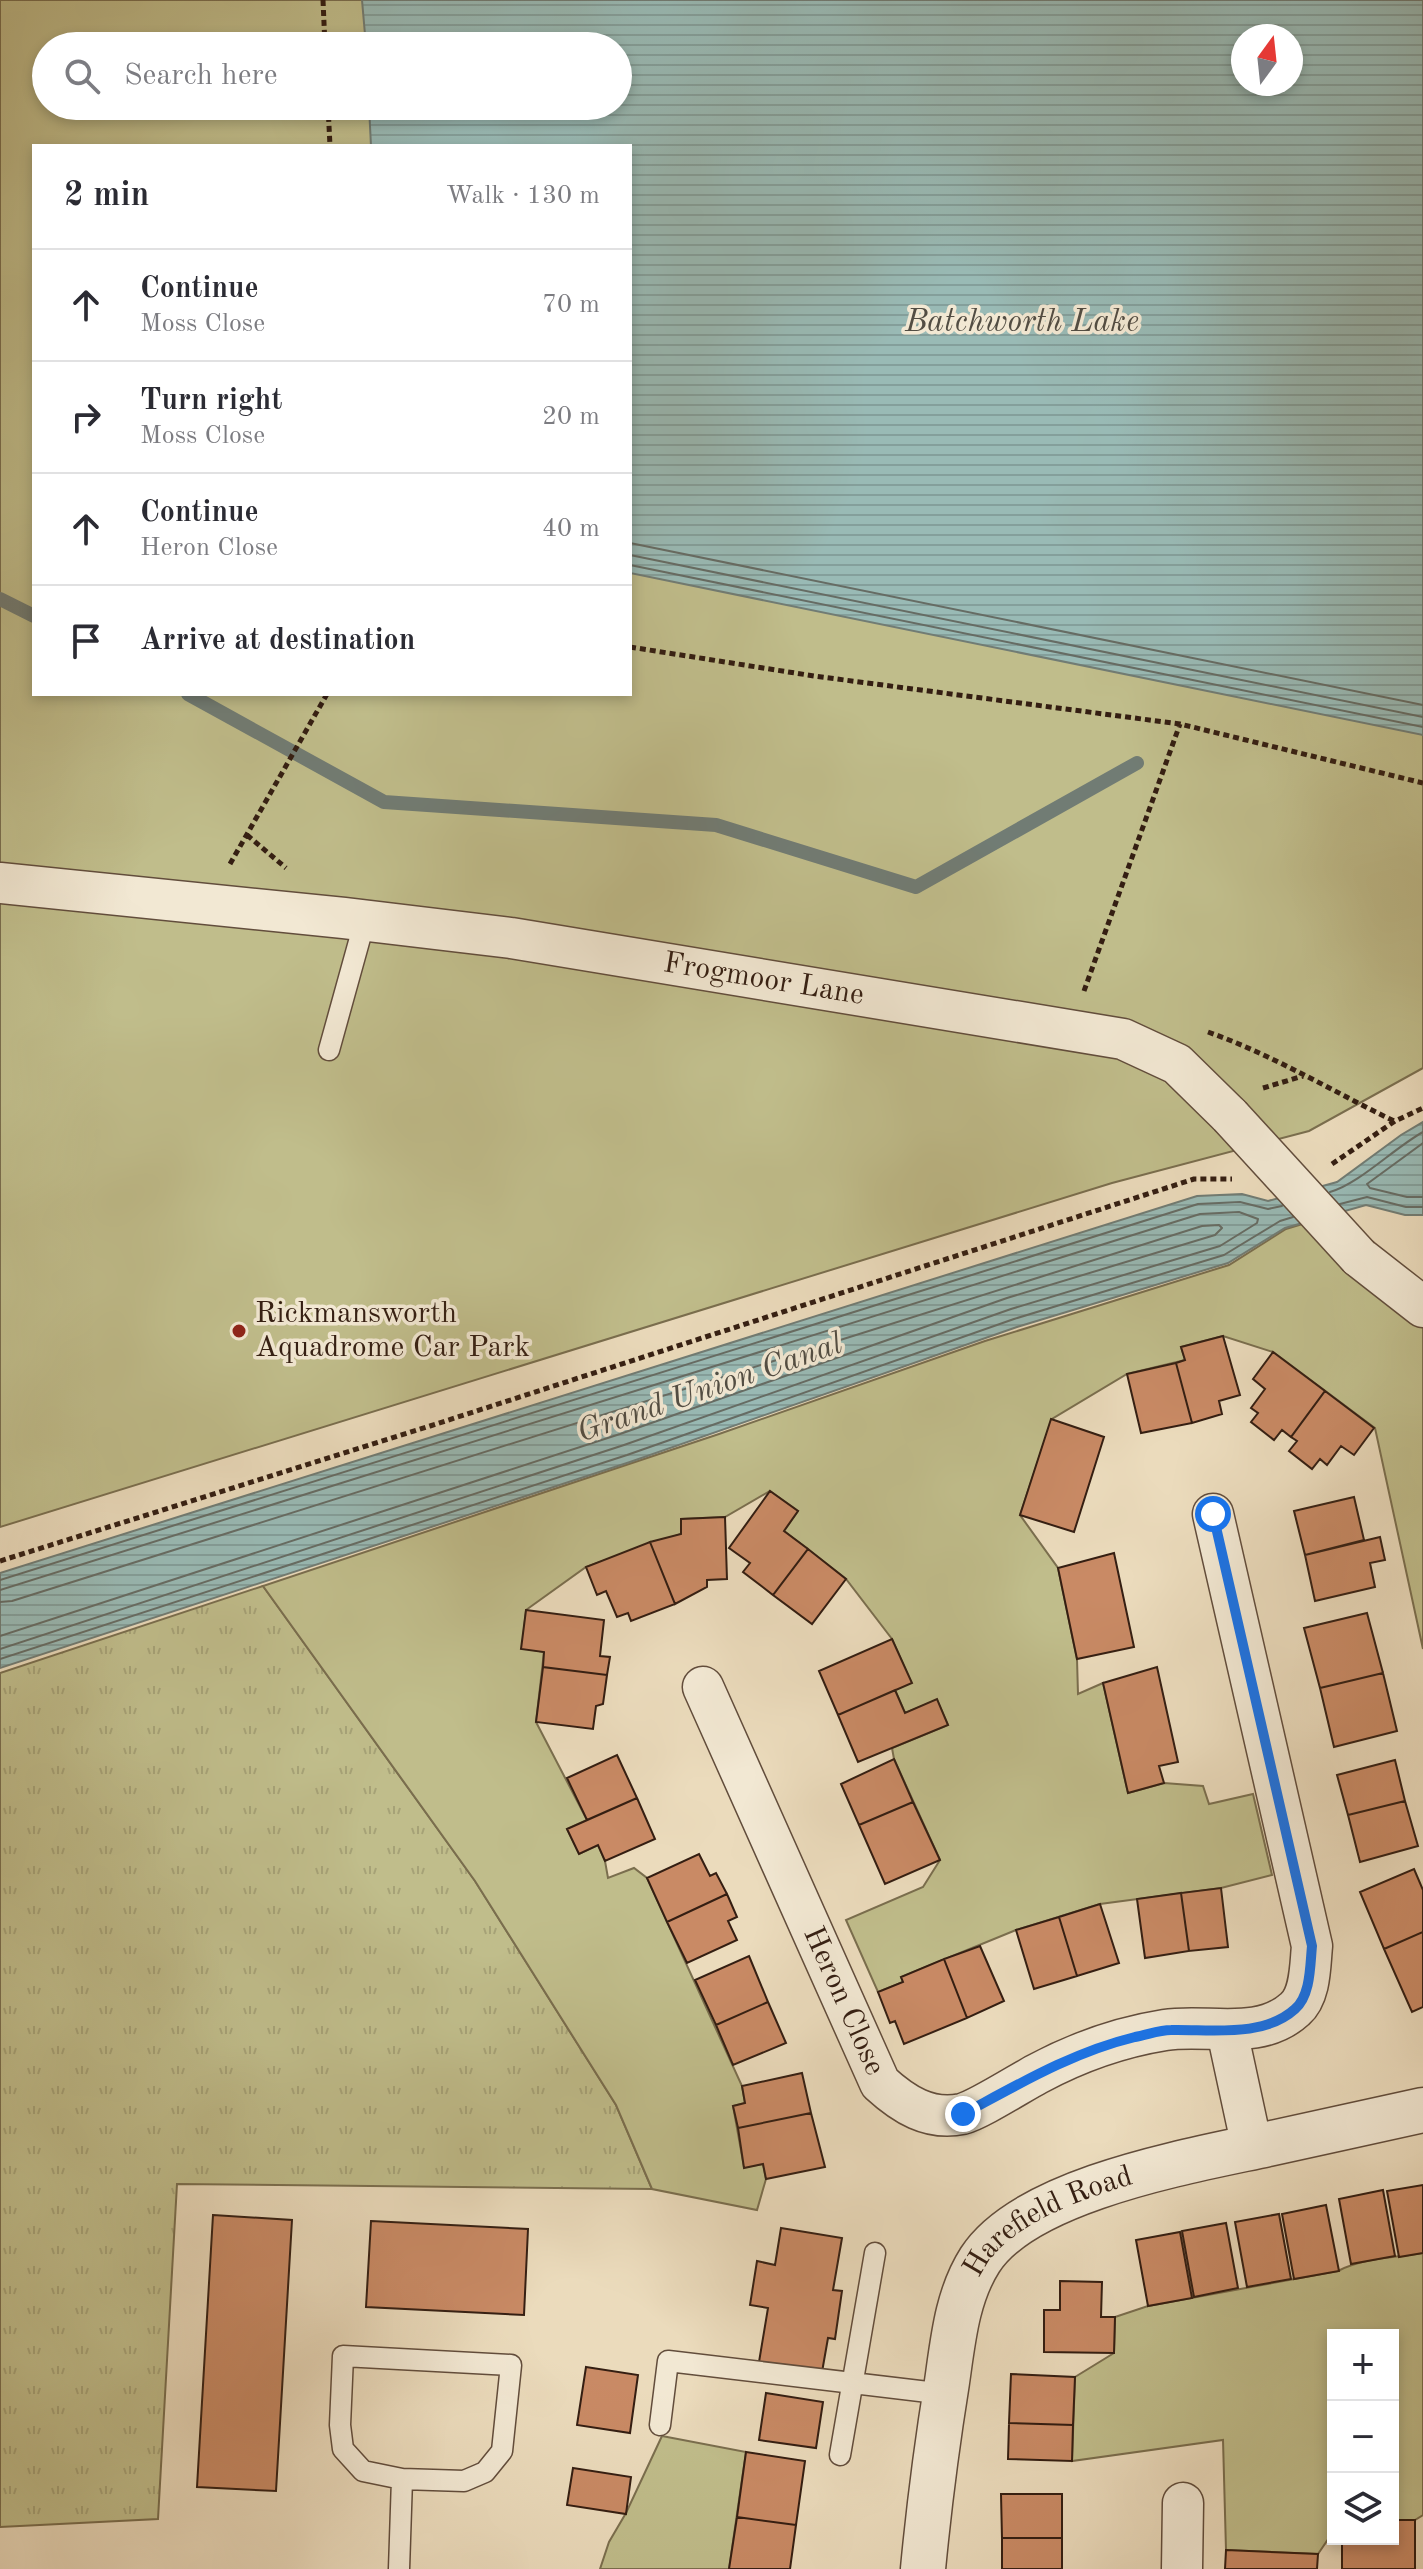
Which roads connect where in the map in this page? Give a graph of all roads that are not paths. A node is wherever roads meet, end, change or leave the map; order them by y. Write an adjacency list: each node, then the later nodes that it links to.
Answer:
1 (0, 883): 2 (street, Frogmoor Lane)
2 (365, 920): 3 (lane); 4 (street, Frogmoor Lane, bridge)
3 (329, 1050)
4 (1423, 1307)
5 (1213, 1514): 7 (street, Heron Close)
6 (703, 1687): 7 (street, Heron Close)
7 (1227, 2031): 9 (street)
8 (1423, 2110): 9 (street, Harefield Road)
9 (1252, 2147): 12 (street, Harefield Road)
10 (875, 2253): 11 (lane)
11 (852, 2384): 12 (lane); 13 (lane); 14 (lane)
12 (945, 2394): 18 (street, Harefield Road)
13 (660, 2425)
14 (840, 2455)
15 (402, 2479): 15 (lane); 17 (lane)
16 (1183, 2503): 19 (street)
17 (399, 2569)
18 (923, 2569)
19 (1182, 2569)

